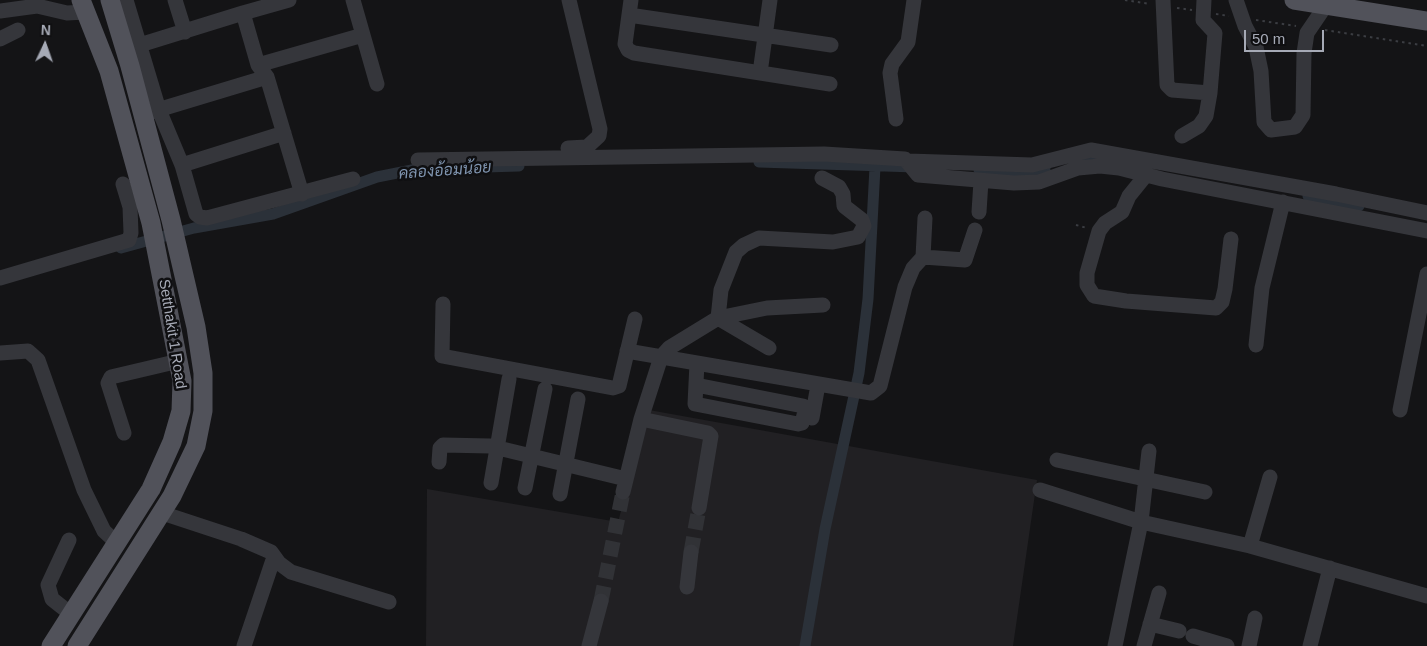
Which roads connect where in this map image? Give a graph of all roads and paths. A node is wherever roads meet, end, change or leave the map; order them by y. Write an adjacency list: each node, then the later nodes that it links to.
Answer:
1 (110, 0): 29 (main road, Setthakit 1 Road)
2 (126, 0): 29 (street)
3 (175, 0): 23 (street)
4 (289, 0): 18 (street)
5 (353, 0): 24 (street)
6 (569, 0): 40 (street)
7 (770, 0): 25 (street)
8 (914, 0): 37 (street)
9 (1125, 0): 12 (path)
10 (1236, 0): 19 (street)
11 (1294, 0): 13 (main road)
12 (1163, 3): 15 (path); 35 (street)
13 (1326, 5): 20 (main road); 21 (street)
14 (83, 6): 17 (street); 69 (main road, Setthakit 1 Road)
15 (1204, 6): 19 (path); 35 (street)
16 (630, 7): 25 (street); 31 (street)
17 (0, 11)
18 (243, 13): 23 (street); 30 (street)
19 (1242, 18): 21 (path); 21 (street)
20 (1427, 21)
21 (1310, 28): 28 (path)
22 (18, 30): 26 (street)
23 (184, 32): 29 (street)
24 (363, 35): 30 (street); 33 (street)
25 (765, 35): 27 (street); 31 (street)
26 (0, 39)
27 (831, 45)
28 (1427, 46)
29 (132, 47): 36 (main road, Setthakit 1 Road)
30 (258, 65): 32 (street)
31 (760, 73): 34 (street)
32 (267, 77): 36 (street); 38 (street)
33 (377, 84)
34 (830, 84)
35 (1210, 93): 39 (street)
36 (151, 112): 42 (street); 94 (main road, Setthakit 1 Road)
37 (896, 119)
38 (284, 134): 42 (street); 49 (street)
39 (1182, 136)
40 (459, 150)
41 (418, 160): 43 (street)
42 (182, 165): 49 (street)
43 (910, 166): 47 (street); 52 (street)
44 (1146, 175): 47 (street); 50 (street); 56 (street)
45 (822, 178): 62 (street)
46 (353, 180): 49 (street)
47 (981, 181): 51 (street)
48 (123, 184): 59 (street)
49 (302, 194)
50 (1283, 202): 55 (street); 64 (street)
51 (978, 212)
52 (1427, 213)
53 (925, 218): 57 (street)
54 (975, 230): 57 (street)
55 (1427, 231)
56 (1231, 239)
57 (923, 257): 73 (street)
58 (1427, 274): 76 (street)
59 (0, 278)
60 (443, 304): 66 (street)
61 (824, 305): 62 (street)
62 (718, 318): 65 (street); 68 (street)
63 (635, 319): 66 (street)
64 (1256, 346)
65 (769, 348)
66 (627, 351): 68 (street)
67 (0, 353): 97 (street)
68 (661, 357): 70 (street); 78 (street)
69 (179, 361): 79 (street); 97 (main road, Setthakit 1 Road)
70 (697, 363): 72 (street); 73 (street)
71 (509, 379): 80 (street)
72 (696, 385): 72 (street)
73 (818, 385): 77 (street)
74 (545, 389): 82 (street)
75 (578, 399): 85 (street)
76 (1400, 410)
77 (812, 418)
78 (641, 419): 85 (street); 93 (street)
79 (124, 433)
80 (497, 448): 82 (street); 84 (street); 88 (street)
81 (1149, 451): 87 (street)
82 (532, 458): 85 (street); 89 (street)
83 (1057, 460): 87 (street)
84 (439, 462)
85 (566, 465): 92 (street)
86 (1270, 477): 98 (street)
87 (1146, 480): 91 (street); 95 (street)
88 (491, 483)
89 (525, 488)
90 (1040, 490): 95 (street)
91 (1205, 492)
92 (560, 494)
93 (699, 508)
94 (162, 513): 100 (street); 111 (main road, Setthakit 1 Road)
95 (1141, 522): 98 (street); 114 (street)
96 (69, 540): 107 (street)
97 (117, 543): 107 (main road, Setthakit 1 Road)
98 (1250, 546): 101 (street)
99 (691, 552): 102 (street)
100 (274, 557): 106 (street); 112 (street)
101 (1330, 568): 104 (street); 118 (street)
102 (687, 587)
103 (1159, 593): 109 (street)
104 (1427, 596)
105 (601, 601): 113 (street)
106 (389, 602)
107 (71, 614): 110 (main road, Setthakit 1 Road)
108 (1255, 618): 117 (street)
109 (1150, 624): 115 (street); 116 (street)
110 (51, 646)
111 (77, 646)
112 (244, 646)
113 (589, 646)
114 (1115, 646)
115 (1144, 646)
116 (1226, 646)
117 (1248, 646)
118 (1310, 646)

